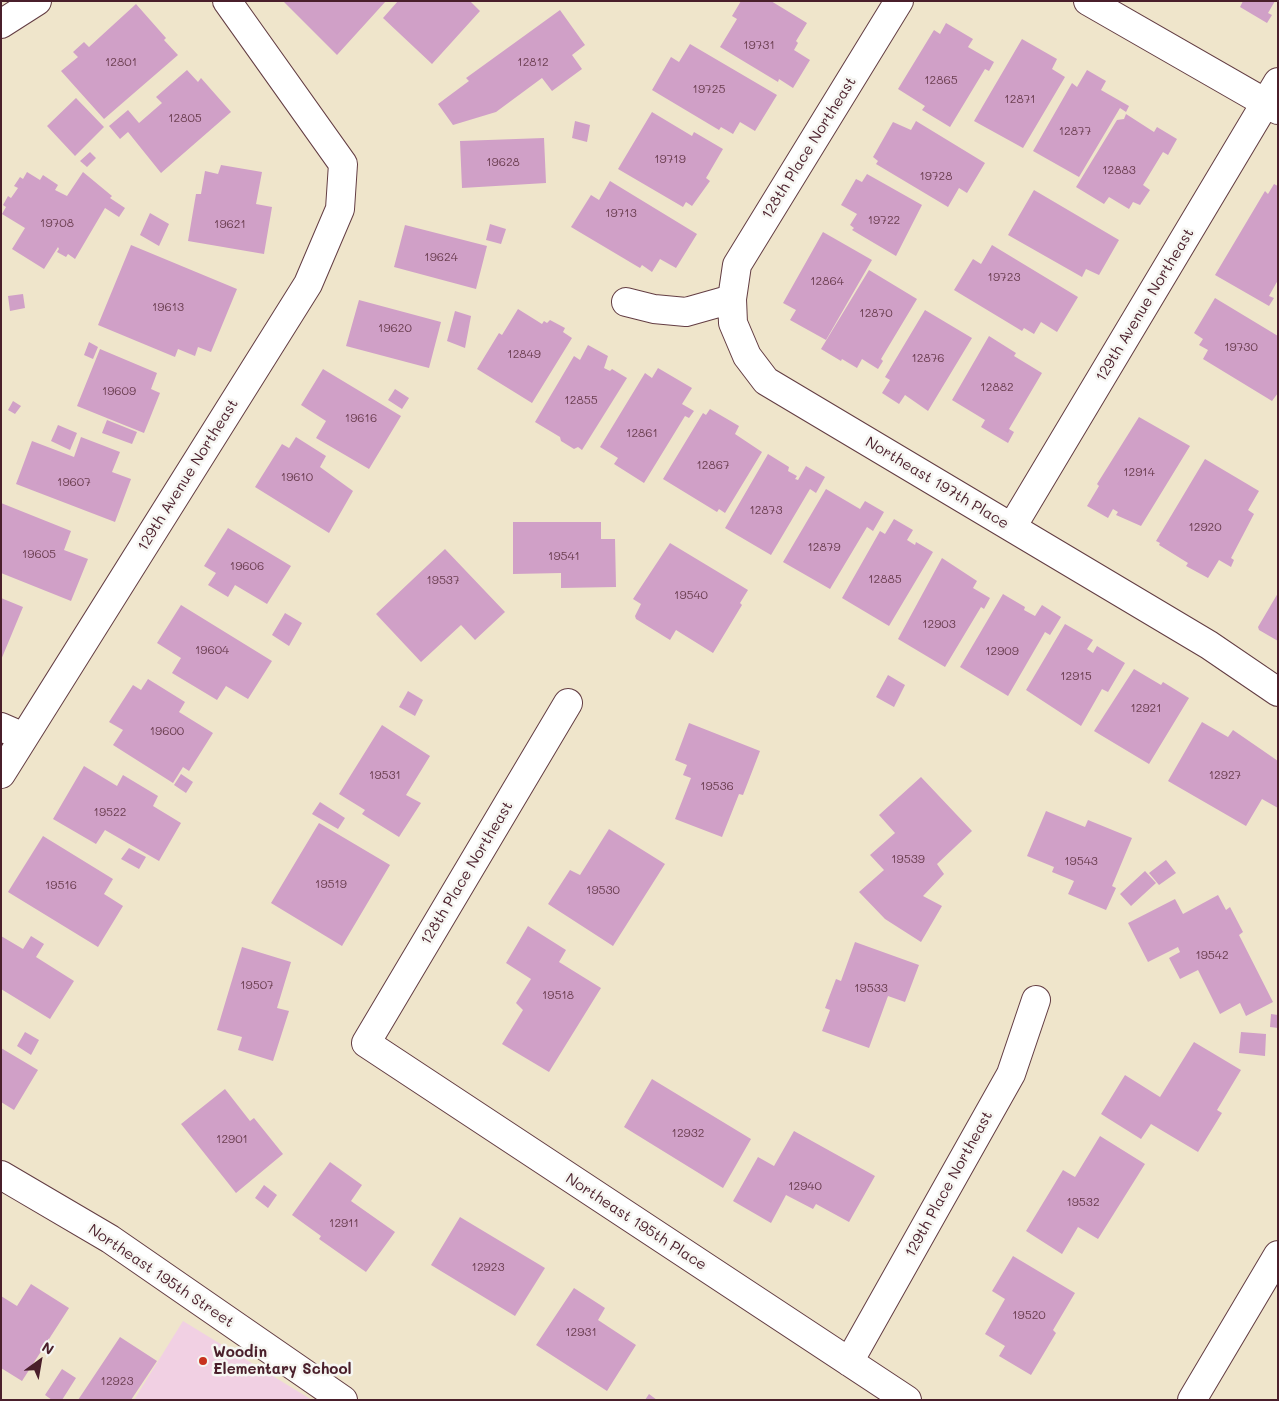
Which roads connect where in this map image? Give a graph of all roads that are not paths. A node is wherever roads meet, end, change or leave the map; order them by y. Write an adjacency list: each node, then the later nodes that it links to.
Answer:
1 (37, 1): 5 (street)
2 (227, 1): 12 (street, 129th Avenue Northeast)
3 (899, 1): 7 (street, 128th Place Northeast)
4 (1088, 1): 6 (street)
5 (1, 24)
6 (1274, 98): 9 (street, 129th Avenue Northeast)
7 (732, 299): 8 (street); 9 (street, Northeast 197th Place)
8 (626, 302)
9 (1012, 527): 10 (street, Northeast 197th Place)
10 (1278, 692)
11 (568, 703): 15 (street, 128th Place Northeast)
12 (12, 732): 13 (street, 129th Avenue Northeast)
13 (1, 774)
14 (1036, 1000): 18 (street, 129th Place Northeast)
15 (366, 1043): 18 (street, Northeast 195th Place)
16 (1, 1175): 19 (street, Northeast 195th Street)
17 (1278, 1254): 21 (street)
18 (849, 1362): 20 (street, Northeast 195th Place)
19 (342, 1400)
20 (907, 1400)
21 (1192, 1400)

